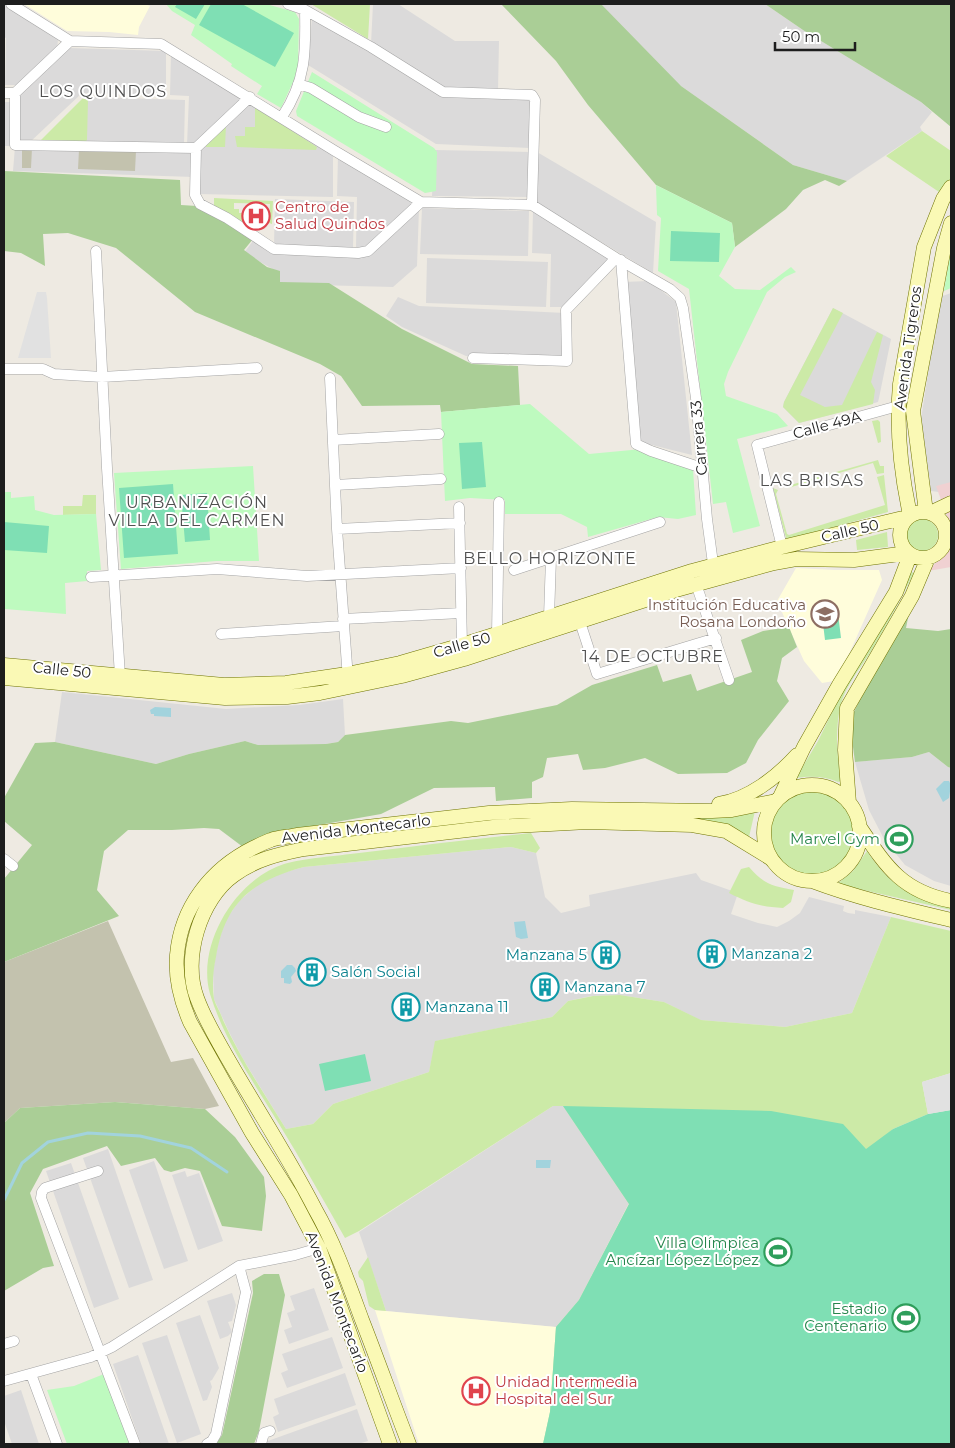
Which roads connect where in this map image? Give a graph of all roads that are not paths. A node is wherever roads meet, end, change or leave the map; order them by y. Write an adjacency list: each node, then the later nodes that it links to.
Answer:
1 (11, 4): 4 (street)
2 (288, 4): 3 (street)
3 (305, 10): 5 (street); 14 (street)
4 (70, 41): 7 (street); 8 (street)
5 (298, 84): 9 (street); 10 (street)
6 (4, 93): 7 (street)
7 (15, 93): 11 (street)
8 (250, 98): 9 (street); 11 (street)
9 (282, 117): 13 (street)
10 (386, 126)
11 (196, 148): 13 (street)
12 (951, 187): 23 (main road, Avenida Tigreros)
13 (421, 202): 14 (street)
14 (532, 205): 17 (street)
15 (951, 223): 32 (main road)
16 (96, 251): 21 (street)
17 (618, 259): 18 (street); 26 (street, Carrera 33); 26 (street)
18 (473, 358)
19 (257, 368): 21 (street)
20 (4, 369): 21 (street)
21 (102, 377): 48 (street)
22 (330, 378): 25 (street)
23 (898, 406): 33 (main road, Avenida Tigreros); 37 (street, Calle 49A)
24 (439, 434): 25 (street)
25 (333, 440): 28 (street)
26 (702, 468): 45 (street, Carrera 33)
27 (441, 479): 28 (street)
28 (335, 485): 36 (street)
29 (499, 502): 56 (street)
30 (951, 503): 32 (main road)
31 (459, 507): 35 (street)
32 (928, 512): 33 (main road); 41 (main road)
33 (908, 516): 37 (main road, Calle 50); 38 (main road)
34 (660, 522): 42 (street)
35 (460, 523): 36 (street); 43 (street)
36 (337, 529): 47 (street)
37 (775, 554): 40 (main road, Calle 50); 45 (main road, Calle 50)
38 (909, 554): 40 (main road, Calle 50); 41 (main road); 46 (main road)
39 (951, 555): 41 (main road)
40 (884, 556): 46 (main road)
41 (930, 557): 66 (main road)
42 (551, 558): 44 (street); 52 (street)
43 (460, 568): 47 (street); 51 (street)
44 (514, 570)
45 (719, 571): 50 (main road, Calle 50); 52 (main road, Calle 50)
46 (904, 572): 64 (main road)
47 (340, 574): 48 (street); 53 (street)
48 (114, 576): 49 (street); 60 (street)
49 (91, 577)
50 (696, 584): 54 (main road, Calle 50); 57 (street)
51 (461, 613): 53 (street); 58 (street)
52 (549, 617): 56 (main road, Calle 50)
53 (343, 622): 55 (street); 62 (street)
54 (580, 622): 57 (street); 62 (main road, Calle 50)
55 (221, 634)
56 (497, 635): 58 (main road, Calle 50)
57 (716, 638): 61 (street)
58 (462, 645): 62 (main road, Calle 50)
59 (10, 666): 60 (main road, Calle 50); 63 (main road)
60 (120, 676): 62 (main road, Calle 50)
61 (729, 680)
62 (348, 681): 63 (main road, Calle 50)
63 (6, 682)
64 (804, 747): 65 (main road); 67 (main road)
65 (778, 799): 66 (main road); 67 (main road, Avenida Montecarlo); 69 (main road)
66 (849, 803): 68 (main road)
67 (659, 810): 76 (main road, Avenida Montecarlo)
68 (859, 826): 72 (main road); 73 (main road)
69 (770, 858): 72 (main road); 87 (main road, Avenida Montecarlo)
70 (4, 859): 71 (street)
71 (13, 866)
72 (812, 881): 74 (main road)
73 (951, 901)
74 (951, 920)
75 (98, 1171): 78 (street)
76 (319, 1248): 77 (street); 86 (main road, Avenida Montecarlo)
77 (239, 1266): 78 (street); 84 (street)
78 (102, 1352): 79 (street); 83 (street)
79 (31, 1374): 80 (street); 82 (street)
80 (4, 1381)
81 (270, 1431): 85 (street)
82 (57, 1444)
83 (136, 1444)
84 (207, 1444)
85 (261, 1444)
86 (390, 1444)
87 (408, 1444)

